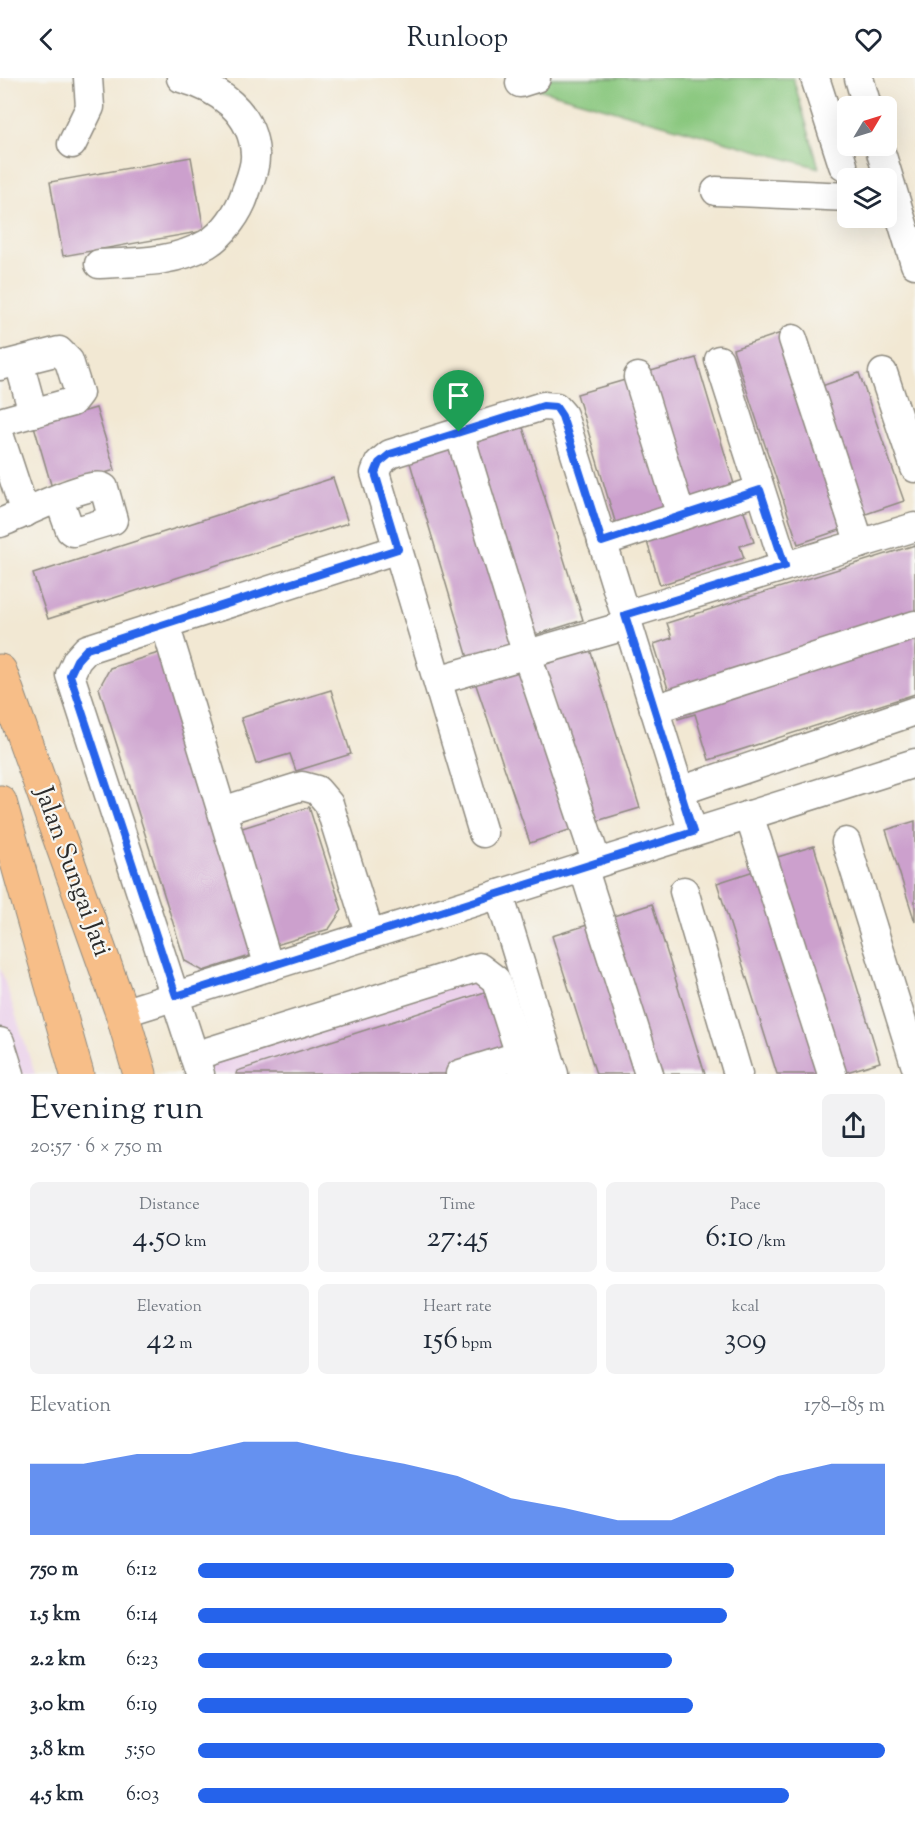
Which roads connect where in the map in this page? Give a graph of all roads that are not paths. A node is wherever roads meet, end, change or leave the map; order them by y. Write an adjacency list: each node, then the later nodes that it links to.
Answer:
1 (88, 78): 6 (street)
2 (181, 78): 11 (street)
3 (814, 78): 7 (street)
4 (859, 78): 5 (street)
5 (864, 96)
6 (72, 144)
7 (843, 165)
8 (716, 191): 10 (street)
9 (897, 193): 12 (street)
10 (837, 196)
11 (99, 264)
12 (915, 264)
13 (794, 339): 29 (street)
14 (719, 360): 23 (street)
15 (10, 364): 18 (street); 18 (street)
16 (883, 373): 22 (street)
17 (638, 377): 25 (street)
18 (33, 413): 19 (street)
19 (0, 422)
20 (459, 432): 28 (street); 30 (street); 35 (street)
21 (0, 437): 26 (street)
22 (915, 468)
23 (760, 490): 25 (street); 31 (street)
24 (59, 499): 26 (street)
25 (681, 516): 28 (street)
26 (12, 518)
27 (915, 527): 29 (street)
28 (602, 542): 32 (street)
29 (860, 544): 31 (street)
30 (398, 549): 33 (street); 37 (street)
31 (785, 566): 32 (street)
32 (627, 620): 35 (street); 38 (street)
33 (165, 624): 43 (street); 53 (street)
34 (915, 625): 38 (street)
35 (528, 655): 37 (street); 48 (street)
36 (0, 671): 54 (main road, Jalan Sungai Jati)
37 (438, 680): 46 (street)
38 (654, 709): 41 (street)
39 (915, 711): 41 (street)
40 (915, 762): 44 (street)
41 (680, 791): 45 (street)
42 (0, 802): 60 (main road, Jalan Sungai Jati)
43 (222, 811): 51 (street); 52 (street)
44 (749, 815): 45 (street); 66 (street)
45 (693, 832): 48 (street)
46 (483, 833)
47 (846, 842): 56 (street)
48 (590, 865): 50 (street); 64 (street)
49 (684, 891): 65 (street)
50 (498, 894): 51 (street); 63 (street)
51 (370, 935): 52 (street)
52 (269, 967): 53 (street)
53 (176, 996): 54 (street); 57 (street)
54 (122, 1012): 61 (main road, Jalan Sungai Jati)
55 (0, 1042): 59 (street)
56 (915, 1064)
57 (197, 1065): 58 (street)
58 (524, 1065): 62 (street)
59 (10, 1074)
60 (77, 1074)
61 (140, 1074)
62 (460, 1074)
63 (555, 1074)
64 (649, 1074)
65 (738, 1074)
66 (832, 1074)

